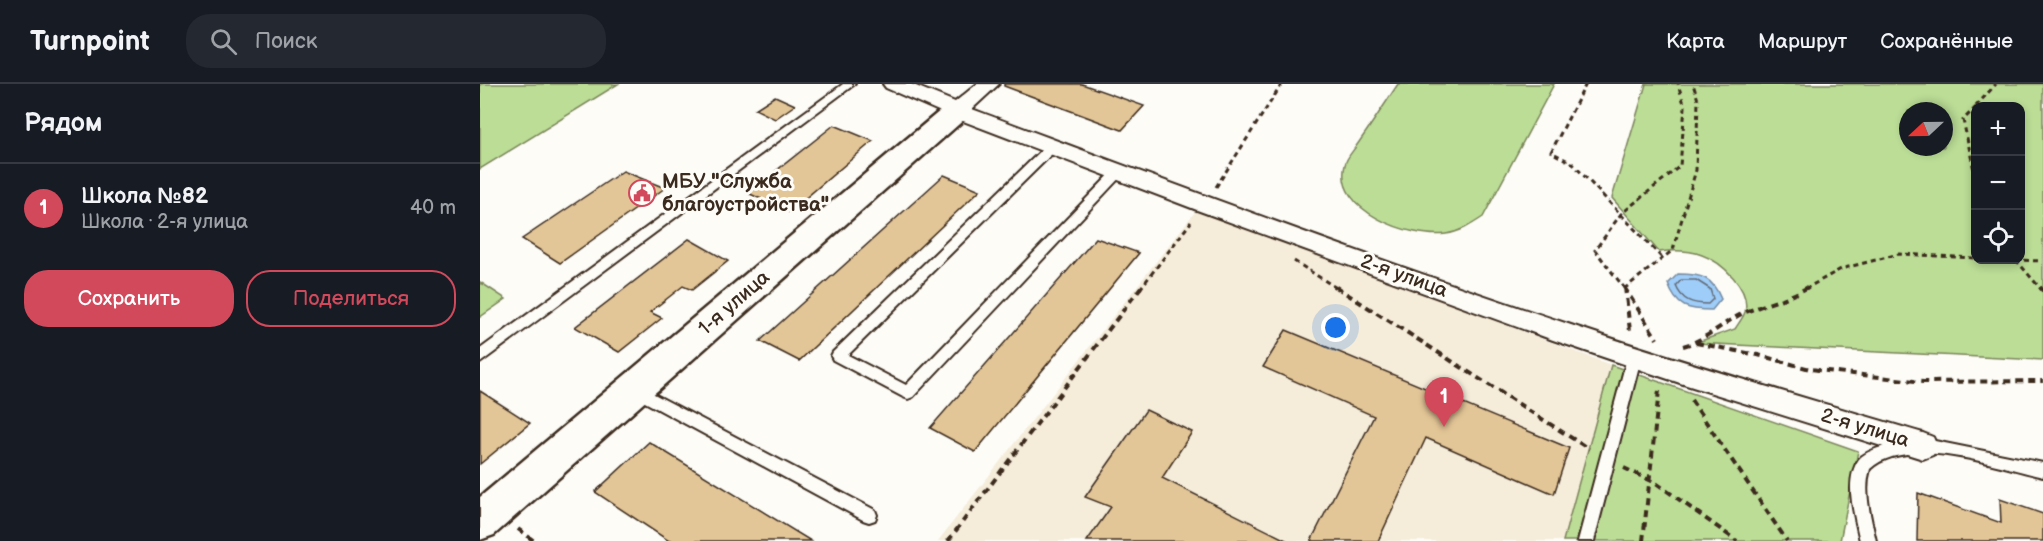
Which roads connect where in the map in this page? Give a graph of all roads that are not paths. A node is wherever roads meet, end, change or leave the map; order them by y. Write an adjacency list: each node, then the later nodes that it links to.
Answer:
1 (850, 84): 7 (lane)
2 (892, 84): 4 (street, 2-я улица)
3 (989, 84): 4 (street, 1-я улица)
4 (957, 111): 5 (street, 2-я улица); 9 (street, 1-я улица)
5 (1053, 146): 6 (street, 2-я улица); 6 (lane)
6 (1120, 171): 8 (street, 2-я улица)
7 (480, 357)
8 (1634, 358): 10 (street, 2-я улица); 14 (lane)
9 (634, 389): 12 (lane); 13 (street, 1-я улица)
10 (1923, 446): 11 (lane); 15 (lane)
11 (2043, 470)
12 (869, 515)
13 (480, 522)
14 (1586, 541)
15 (1868, 541)

